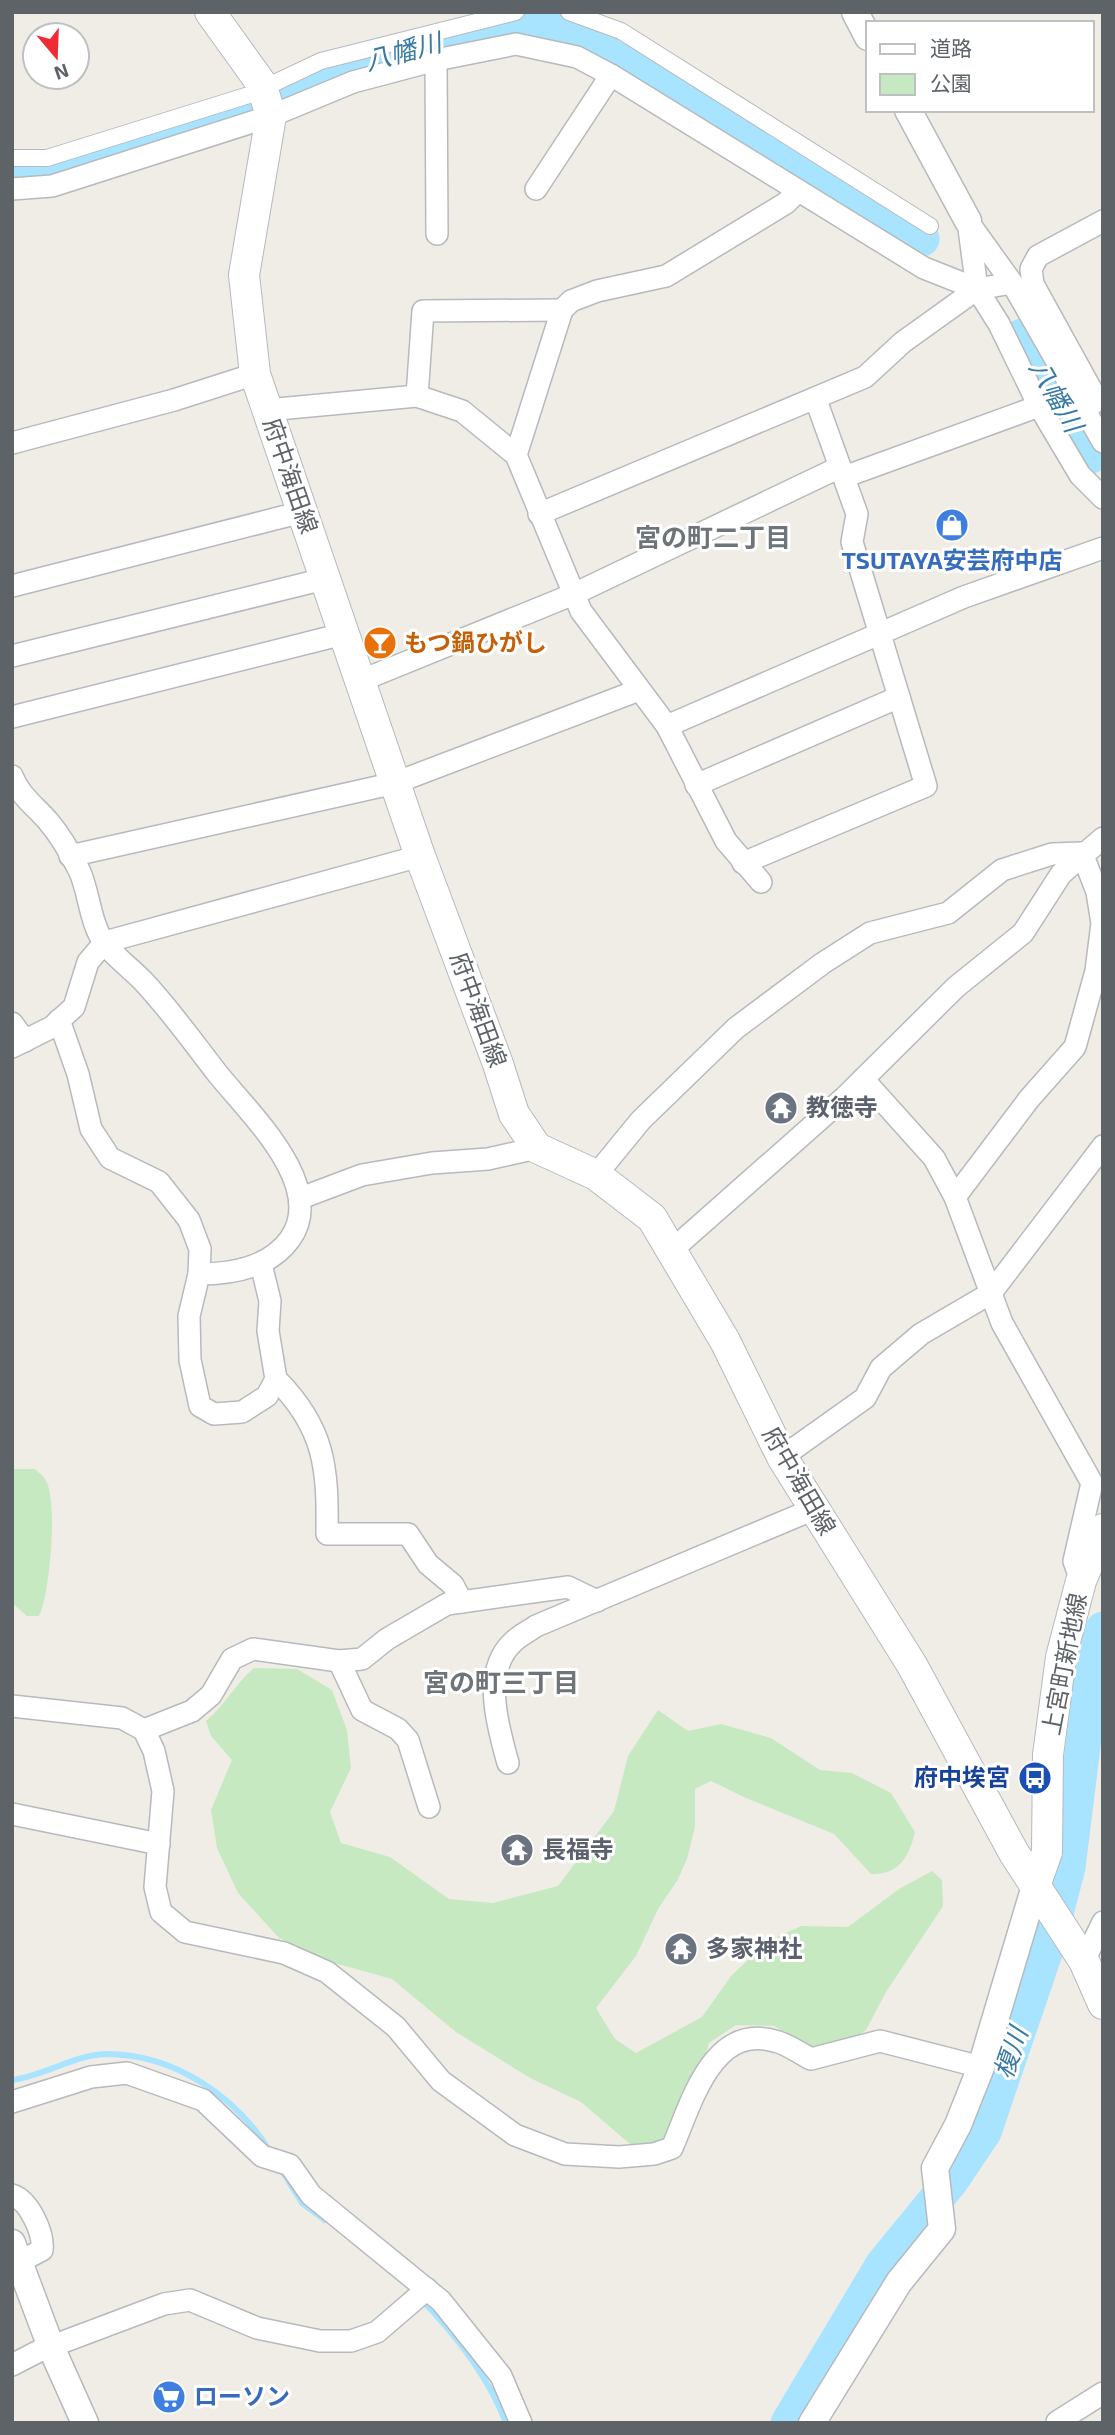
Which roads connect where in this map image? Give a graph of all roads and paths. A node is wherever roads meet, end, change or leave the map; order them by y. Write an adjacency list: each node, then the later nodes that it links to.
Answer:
1 (210, 12): 8 (main road)
2 (516, 12): 8 (street)
3 (569, 12): 16 (street)
4 (855, 12): 5 (street)
5 (866, 33)
6 (436, 60): 7 (street); 8 (street); 17 (street)
7 (611, 75): 12 (street); 13 (street)
8 (267, 102): 10 (street); 11 (street); 21 (main road, 府中海田線)
9 (909, 112): 14 (street)
10 (12, 158)
11 (12, 189)
12 (536, 189)
13 (798, 191): 19 (street); 20 (street)
14 (968, 221): 18 (street); 19 (street)
15 (1103, 221): 26 (street)
16 (930, 226)
17 (437, 234)
18 (1012, 283): 19 (street); 26 (street)
19 (976, 289): 23 (street); 24 (street)
20 (562, 310): 22 (street); 29 (street)
21 (255, 374): 25 (main road, 府中海田線); 27 (street)
22 (417, 396): 25 (street); 29 (street)
23 (816, 400): 30 (street); 33 (street)
24 (1039, 406): 30 (street); 31 (street)
25 (267, 410): 32 (main road, 府中海田線)
26 (1084, 411): 28 (street)
27 (12, 443)
28 (1103, 443)
29 (516, 455): 33 (street)
30 (842, 472): 37 (street); 39 (street)
31 (1103, 498)
32 (302, 512): 35 (main road, 府中海田線); 36 (street)
33 (539, 514): 37 (street)
34 (1103, 548): 39 (street)
35 (324, 579): 38 (main road, 府中海田線); 40 (street)
36 (12, 586)
37 (574, 594): 41 (street); 42 (street)
38 (344, 634): 41 (main road, 府中海田線); 44 (street)
39 (880, 634): 43 (street); 45 (street)
40 (12, 656)
41 (360, 681): 47 (main road, 府中海田線)
42 (639, 690): 45 (street); 47 (street)
43 (899, 697): 48 (street); 53 (street)
44 (12, 717)
45 (667, 726): 48 (street)
46 (12, 776): 51 (street)
47 (395, 783): 51 (street); 52 (main road, 府中海田線)
48 (696, 785): 53 (street)
49 (1103, 838): 50 (street)
50 (1082, 853): 59 (street); 62 (street); 63 (street)
51 (70, 856): 55 (street)
52 (420, 856): 55 (street); 61 (main road, 府中海田線)
53 (743, 863): 54 (street)
54 (761, 882)
55 (105, 942): 56 (street); 64 (street)
56 (59, 1020): 58 (street); 67 (street)
57 (12, 1023): 58 (street)
58 (19, 1044)
59 (863, 1079): 63 (street); 65 (street)
60 (1103, 1146): 68 (street)
61 (537, 1148): 62 (main road, 府中海田線); 64 (street)
62 (596, 1175): 65 (main road, 府中海田線)
63 (955, 1197): 68 (street)
64 (301, 1198): 66 (street)
65 (672, 1250): 70 (main road, 府中海田線)
66 (261, 1264): 67 (street); 69 (street)
67 (200, 1274): 69 (street)
68 (991, 1293): 70 (street); 73 (street)
69 (276, 1379): 75 (street)
70 (782, 1457): 71 (main road, 府中海田線)
71 (814, 1509): 74 (street); 83 (main road, 府中海田線)
72 (1103, 1529): 73 (main road, 上宮町新地線)
73 (1081, 1581): 83 (main road, 上宮町新地線)
74 (597, 1601): 75 (street); 79 (street)
75 (462, 1602): 76 (street)
76 (339, 1661): 78 (street); 80 (street)
77 (12, 1706): 78 (street)
78 (144, 1730): 82 (street)
79 (508, 1763)
80 (429, 1807)
81 (12, 1814): 82 (street)
82 (159, 1844): 87 (street)
83 (1041, 1896): 85 (main road, 府中海田線); 87 (street)
84 (1103, 1922): 85 (street)
85 (1084, 1961): 86 (main road, 府中海田線)
86 (1103, 2004)
87 (981, 2067): 98 (street)
88 (12, 2102): 91 (street)
89 (12, 2195): 90 (street)
90 (16, 2252): 92 (street)
91 (427, 2289): 92 (street); 97 (street)
92 (51, 2347): 93 (street); 96 (street)
93 (12, 2365)
94 (1103, 2393): 95 (street)
95 (1057, 2422)
96 (85, 2423)
97 (522, 2423)
98 (812, 2423)

